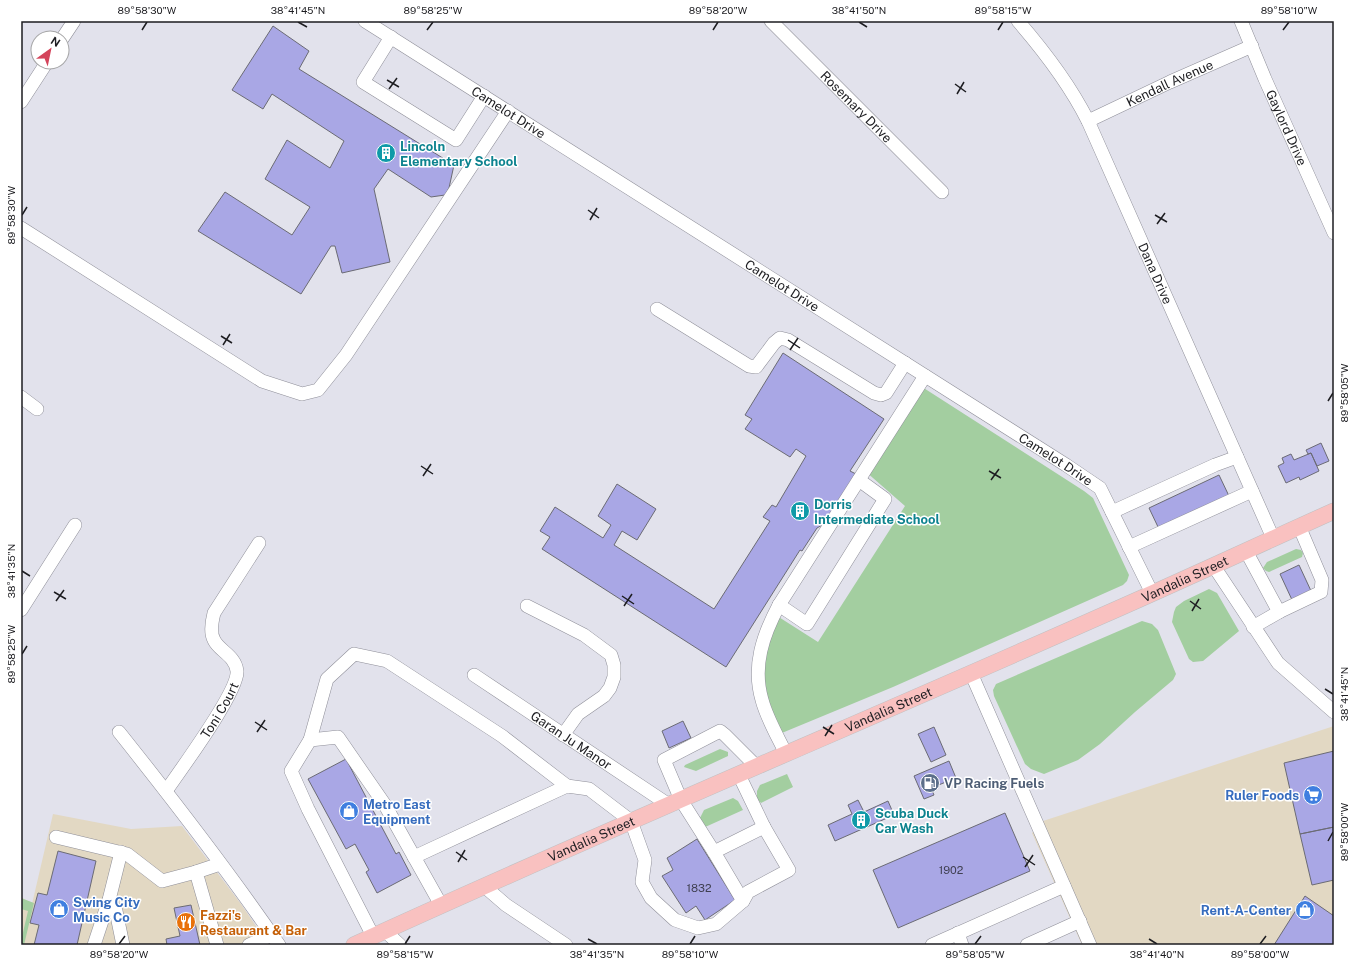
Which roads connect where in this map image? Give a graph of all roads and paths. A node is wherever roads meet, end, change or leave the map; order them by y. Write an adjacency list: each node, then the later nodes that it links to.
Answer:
1 (74, 21): 6 (street)
2 (365, 21): 7 (street, Camelot Drive)
3 (771, 21): 14 (street, Rosemary Drive)
4 (1018, 21): 13 (street, Dana Drive)
5 (1241, 21): 8 (street, Gaylord Drive)
6 (68, 30)
7 (391, 38): 10 (street, Camelot Drive); 10 (street)
8 (1252, 46): 13 (street, Kendall Avenue); 16 (street, Gaylord Drive)
9 (42, 70): 11 (street)
10 (484, 96): 12 (street, Camelot Drive)
11 (21, 102)
12 (508, 111): 15 (street); 18 (street, Camelot Drive)
13 (1088, 121): 22 (street, Dana Drive)
14 (942, 192)
15 (21, 228)
16 (1334, 233)
17 (657, 309): 18 (street)
18 (905, 363): 19 (street, Camelot Drive)
19 (925, 376): 23 (street); 26 (street, Camelot Drive)
20 (21, 397): 21 (street)
21 (37, 409)
22 (1237, 457): 24 (street, Dana Drive); 26 (street)
23 (859, 480): 35 (street); 35 (street)
24 (1252, 491): 29 (street, Dana Drive); 31 (street)
25 (1334, 511): 28 (main road, Vandalia Street)
26 (1112, 512): 31 (street, Camelot Drive)
27 (75, 525): 37 (street)
28 (1299, 526): 29 (main road, Vandalia Street); 38 (street)
29 (1273, 538): 32 (main road, Vandalia Street)
30 (259, 543): 50 (street, Toni Court)
31 (1129, 547): 34 (street, Camelot Drive)
32 (1246, 551): 33 (main road, Vandalia Street); 38 (street)
33 (1213, 566): 34 (main road, Vandalia Street); 39 (street)
34 (1152, 593): 40 (main road, Vandalia Street)
35 (779, 605): 46 (street)
36 (526, 606): 44 (street)
37 (21, 610)
38 (1279, 612): 39 (street)
39 (1253, 627): 42 (street)
40 (971, 673): 46 (main road, Vandalia Street); 61 (street)
41 (474, 675): 44 (street, Garan Ju Manor)
42 (1334, 712)
43 (119, 732): 50 (street)
44 (564, 735): 51 (street, Garan Ju Manor)
45 (310, 740): 49 (street); 57 (street); 66 (street)
46 (786, 754): 47 (main road, Vandalia Street)
47 (757, 767): 48 (main road, Vandalia Street); 51 (street)
48 (739, 775): 51 (main road, Vandalia Street); 53 (street)
49 (568, 786): 52 (street); 57 (street)
50 (166, 791): 58 (street)
51 (675, 803): 52 (main road, Vandalia Street); 56 (street)
52 (631, 821): 60 (main road, Vandalia Street); 63 (street)
53 (764, 827): 56 (street); 63 (street)
54 (56, 837): 55 (street)
55 (121, 852): 59 (street); 62 (street)
56 (714, 852): 63 (street)
57 (414, 857): 64 (street)
58 (220, 864): 59 (street); 68 (street)
59 (196, 872): 71 (street)
60 (484, 886): 64 (main road, Vandalia Street); 75 (street)
61 (1064, 886): 65 (street); 67 (street)
62 (109, 900): 69 (street); 70 (street)
63 (743, 902)
64 (441, 905): 66 (main road, Vandalia Street)
65 (1080, 921): 77 (street); 78 (street)
66 (379, 933): 73 (main road, Vandalia Street); 74 (street)
67 (960, 939): 76 (street)
68 (276, 940): 72 (street)
69 (94, 945)
70 (123, 945)
71 (217, 945)
72 (249, 945)
73 (354, 945)
74 (400, 945)
75 (566, 945)
76 (932, 945)
77 (1027, 945)
78 (1090, 945)

